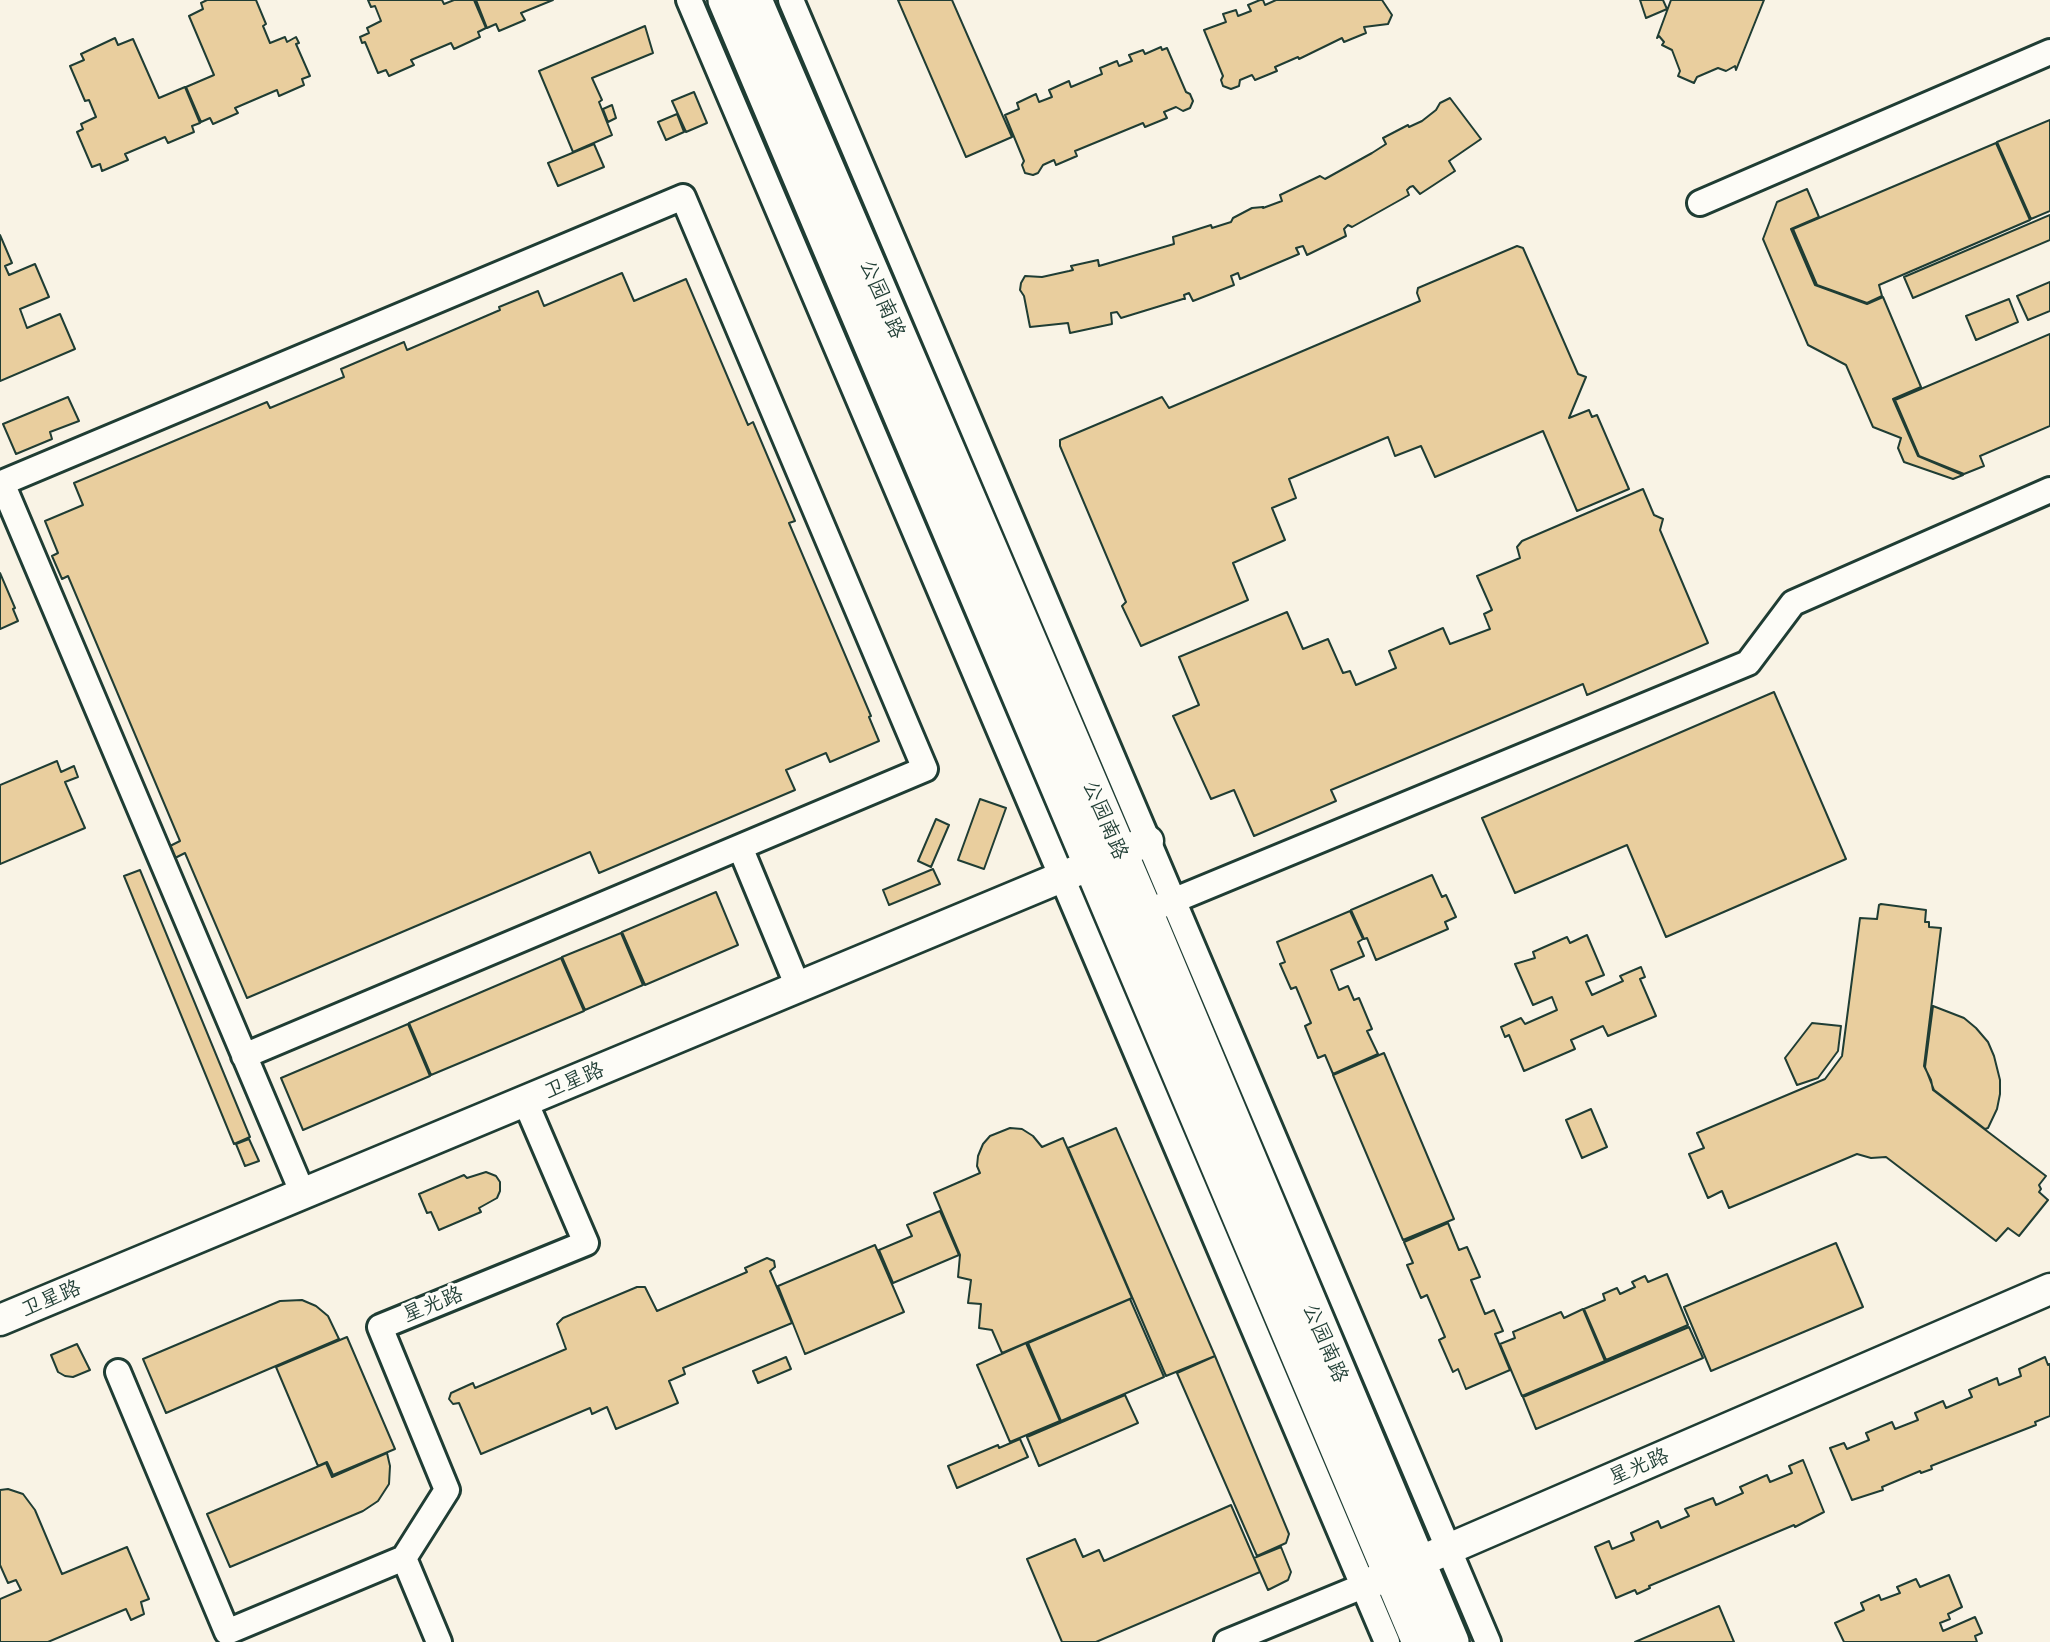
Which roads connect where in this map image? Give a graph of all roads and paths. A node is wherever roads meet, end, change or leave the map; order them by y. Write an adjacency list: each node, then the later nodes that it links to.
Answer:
1 (689, 0): 9 (street)
2 (726, 0): 9 (main road, 公园南路)
3 (754, 0): 9 (main road, 公园南路)
4 (791, 0): 9 (street)
5 (2050, 52): 6 (street)
6 (1700, 203)
7 (2050, 490): 10 (street)
8 (740, 847): 11 (street); 12 (street); 12 (street)
9 (1106, 859): 10 (main road, 公园南路); 11 (street, 卫星路); 19 (main road, 公园南路)
10 (1159, 907): 19 (main road, 公园南路)
11 (798, 987): 13 (street, 卫星路)
12 (244, 1056): 14 (street)
13 (525, 1101): 14 (street, 卫星路); 18 (street, 星光路)
14 (303, 1194): 16 (street, 卫星路)
15 (2050, 1289): 19 (street, 星光路)
16 (0, 1320)
17 (118, 1372): 18 (street)
18 (404, 1558): 20 (street)
19 (1405, 1568): 21 (street, 星光路); 22 (street); 23 (main road, 公园南路); 24 (main road, 公园南路); 25 (street)
20 (439, 1642)
21 (1227, 1642)
22 (1387, 1642)
23 (1420, 1642)
24 (1451, 1642)
25 (1488, 1642)

